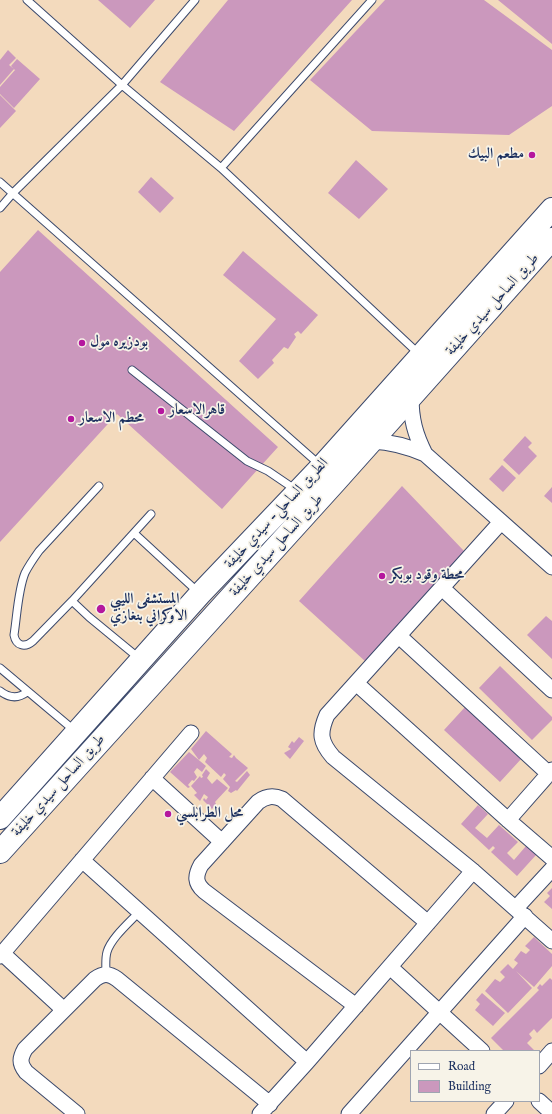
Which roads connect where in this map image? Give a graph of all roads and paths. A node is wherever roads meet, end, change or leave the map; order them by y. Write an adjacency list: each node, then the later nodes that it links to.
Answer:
1 (27, 0): 4 (lane)
2 (195, 0): 4 (lane)
3 (372, 0): 5 (lane)
4 (122, 85): 5 (lane); 7 (lane)
5 (221, 168): 11 (lane)
6 (0, 182): 7 (lane)
7 (13, 193): 8 (lane); 16 (lane)
8 (0, 208)
9 (552, 209): 11 (highway, الطريق الساحلي- سيدي خليفة)
10 (552, 239): 13 (highway, طريق الساحل سيدي خليفة)
11 (421, 356): 16 (highway, الطريق الساحلي- سيدي خليفة)
12 (132, 370): 18 (lane)
13 (411, 397): 14 (highway, طريق الساحل سيدي خليفة); 15 (street)
14 (372, 440): 15 (street); 40 (highway, طريق الساحل سيدي خليفة)
15 (425, 454): 20 (street)
16 (322, 466): 18 (highway, الطريق الساحلي- سيدي خليفة)
17 (99, 486): 25 (lane)
18 (298, 491): 24 (highway, الطريق الساحلي- سيدي خليفة)
19 (151, 514): 21 (lane)
20 (501, 522): 22 (street); 23 (street)
21 (134, 533): 24 (lane); 25 (lane)
22 (552, 567)
23 (442, 588): 26 (street); 30 (street)
24 (200, 594): 27 (highway, الطريق الساحلي- سيدي خليفة)
25 (72, 601): 27 (lane)
26 (399, 636): 29 (street); 35 (street)
27 (142, 660): 33 (highway, الطريق الساحلي- سيدي خليفة)
28 (0, 668): 32 (lane)
29 (356, 683): 38 (street); 44 (street)
30 (552, 690)
31 (0, 691): 32 (lane)
32 (27, 692): 33 (lane)
33 (77, 732): 37 (highway, الطريق الساحلي- سيدي خليفة)
34 (191, 733): 36 (street)
35 (550, 772): 38 (street)
36 (152, 778): 39 (street); 42 (street)
37 (0, 818)
38 (508, 820): 41 (street)
39 (222, 842): 47 (street); 52 (street)
40 (0, 852)
41 (552, 858)
42 (82, 860): 45 (street); 49 (street)
43 (552, 869): 46 (street)
44 (473, 871): 46 (street); 47 (street)
45 (140, 911): 51 (lane); 57 (street)
46 (521, 912): 48 (street); 54 (street)
47 (428, 922): 50 (street)
48 (552, 941)
49 (1, 954): 53 (street)
50 (390, 967): 52 (street); 54 (street)
51 (106, 974): 53 (street); 61 (street)
52 (356, 1006): 57 (street)
53 (64, 1010): 63 (street)
54 (439, 1013): 55 (street); 64 (street)
55 (481, 1050)
56 (552, 1051): 58 (street)
57 (307, 1062): 61 (street)
58 (540, 1065)
59 (505, 1102): 65 (street)
60 (540, 1102): 62 (street)
61 (265, 1109)
62 (552, 1113)
63 (77, 1114)
64 (349, 1114)
65 (494, 1114)

